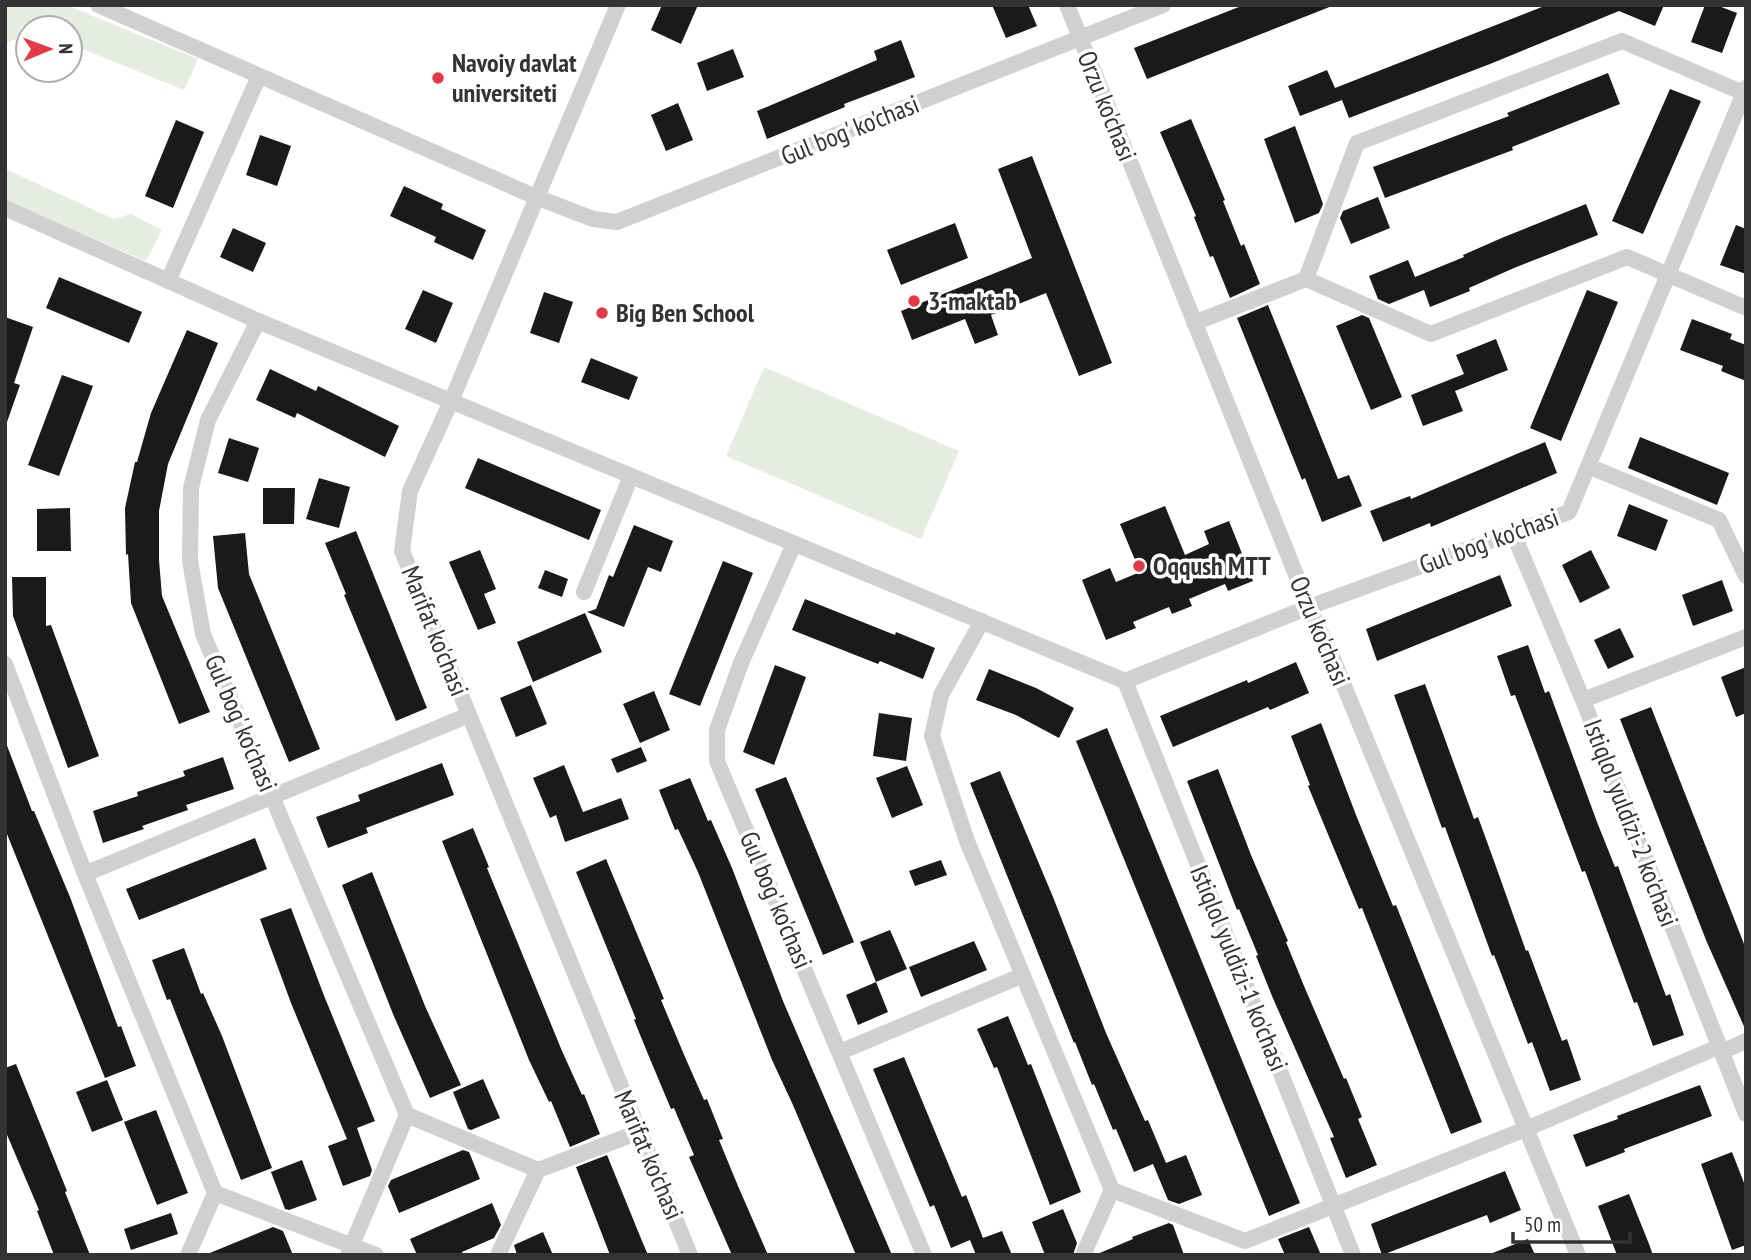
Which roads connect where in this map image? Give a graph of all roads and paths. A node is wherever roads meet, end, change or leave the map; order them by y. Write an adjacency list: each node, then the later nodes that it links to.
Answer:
1 (98, 5): 6 (street, Gul bog' ko'chasi)
2 (618, 5): 8 (street, Marifat ko'chasi)
3 (1067, 5): 5 (street, Orzu ko'chasi)
4 (1163, 5): 5 (street, Gul bog' ko'chasi)
5 (1080, 39): 8 (street, Gul bog' ko'chasi); 15 (street, Orzu ko'chasi)
6 (260, 76): 8 (street, Gul bog' ko'chasi); 12 (street)
7 (1745, 92): 10 (street, Gul bog' ko'chasi); 11 (street)
8 (536, 197): 16 (street, Marifat ko'chasi)
9 (5, 208): 12 (street)
10 (1668, 275): 11 (street); 13 (street); 17 (street, Gul bog' ko'chasi)
11 (1306, 279): 15 (street)
12 (168, 281): 14 (street)
13 (1746, 308)
14 (258, 321): 16 (street); 30 (street, Gul bog' ko'chasi)
15 (1194, 323): 23 (street, Orzu ko'chasi)
16 (452, 399): 18 (street); 29 (street, Marifat ko'chasi)
17 (1588, 467): 19 (street, Gul bog' ko'chasi); 21 (street)
18 (631, 475): 20 (street); 22 (street)
19 (1513, 534): 23 (street, Gul bog' ko'chasi); 28 (street, Istiqlol yuldizi-2 ko'chasi)
20 (794, 544): 24 (street); 35 (street, Gul bog' ko'chasi)
21 (1746, 576)
22 (584, 592)
23 (1308, 607): 27 (street, Gul bog' ko'chasi); 38 (street, Orzu ko'chasi)
24 (982, 621): 27 (street); 32 (street)
25 (1746, 637): 28 (street)
26 (5, 664): 31 (street)
27 (1125, 681): 43 (street, Istiqlol yuldizi-1 ko'chasi)
28 (1583, 700): 34 (street, Istiqlol yuldizi-2 ko'chasi)
29 (469, 715): 30 (street); 39 (street, Marifat ko'chasi)
30 (271, 797): 31 (street); 37 (street, Gul bog' ko'chasi)
31 (85, 874): 42 (street)
32 (1021, 976): 35 (street); 41 (street)
33 (1746, 1041): 34 (street)
34 (1720, 1049): 36 (street, Istiqlol yuldizi-2 ko'chasi); 38 (street)
35 (840, 1052): 50 (street, Gul bog' ko'chasi)
36 (1746, 1114)
37 (407, 1115): 40 (street); 45 (street)
38 (1526, 1129): 43 (street); 53 (street, Orzu ko'chasi)
39 (639, 1132): 40 (street); 49 (street, Marifat ko'chasi)
40 (538, 1170): 48 (street)
41 (1112, 1191): 44 (street); 51 (street)
42 (215, 1194): 45 (street); 46 (street)
43 (1334, 1205): 44 (street); 52 (street, Istiqlol yuldizi-1 ko'chasi)
44 (1242, 1248)
45 (351, 1250): 47 (street)
46 (188, 1255)
47 (376, 1255)
48 (498, 1255)
49 (690, 1255)
50 (924, 1255)
51 (1083, 1255)
52 (1353, 1255)
53 (1578, 1255)

